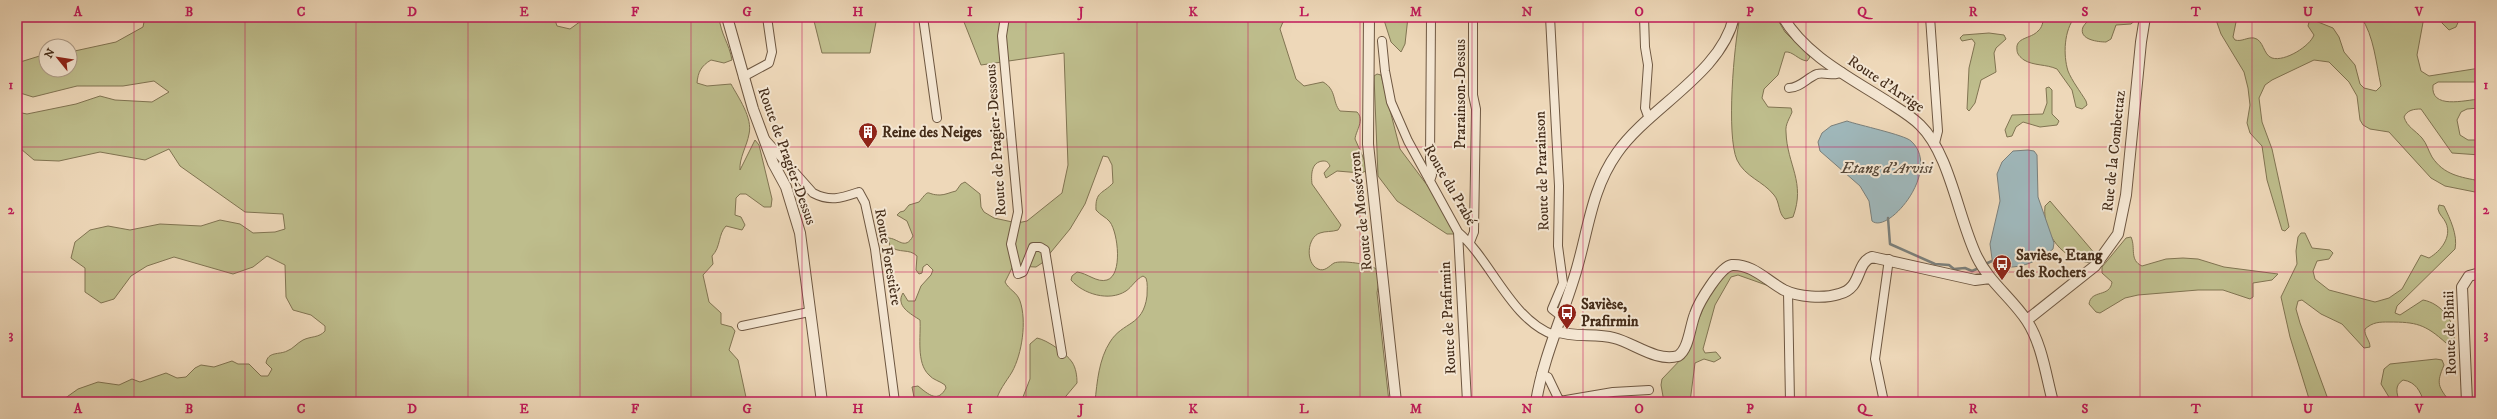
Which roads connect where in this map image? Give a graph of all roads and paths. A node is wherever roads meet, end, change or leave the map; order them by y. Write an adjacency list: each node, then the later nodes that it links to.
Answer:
1 (727, 17): 16 (street, Route de Pragier-Dessus)
2 (767, 17): 16 (street)
3 (922, 17): 18 (street)
4 (1005, 17): 34 (street, Route de Pragier-Dessous)
5 (1369, 17): 39 (street, Route de Mossévron)
6 (1431, 17): 22 (street)
7 (1473, 17): 24 (street, Prarainson-Dessus)
8 (1550, 17): 30 (street, Route de Prarainson)
9 (1644, 17): 19 (street)
10 (1734, 17): 19 (street)
11 (1783, 17): 15 (street, Route d'Arvige)
12 (1930, 17): 21 (street)
13 (2145, 17): 31 (street, Rue de la Combettaz)
14 (1382, 41): 22 (street, Route du Prabé)
15 (1842, 72): 17 (street); 21 (street, Route d'Arvige)
16 (743, 77): 20 (street, Route de Pragier-Dessus)
17 (1789, 88)
18 (937, 118)
19 (1649, 119): 30 (street)
20 (763, 138): 29 (street, Route de Pragier-Dessus); 38 (street, Route Forestière)
21 (1935, 143): 27 (street, Route d'Arvige)
22 (1430, 181): 23 (street, Route du Prabé)
23 (1458, 232): 24 (street, Route du Prabé); 40 (street, Route de Prafirmin)
24 (1470, 242): 33 (street, Route du Prabé)
25 (1889, 259): 27 (street); 28 (street); 44 (street)
26 (2480, 273): 46 (street, Route de Binii)
27 (1990, 278): 31 (street, Route d'Arvige)
28 (1788, 292): 33 (street); 43 (street)
29 (809, 312): 32 (street); 37 (street, Route de Pragier-Dessus)
30 (1561, 316): 33 (street)
31 (2027, 320): 45 (street, Route d'Arvige)
32 (742, 326)
33 (1555, 333): 35 (street)
34 (1062, 354)
35 (1541, 374): 41 (street); 42 (street)
36 (1649, 390): 42 (street)
37 (822, 402)
38 (895, 402)
39 (1396, 402)
40 (1467, 402)
41 (1536, 402)
42 (1560, 402)
43 (1790, 402)
44 (1884, 402)
45 (2053, 402)
46 (2467, 402)

